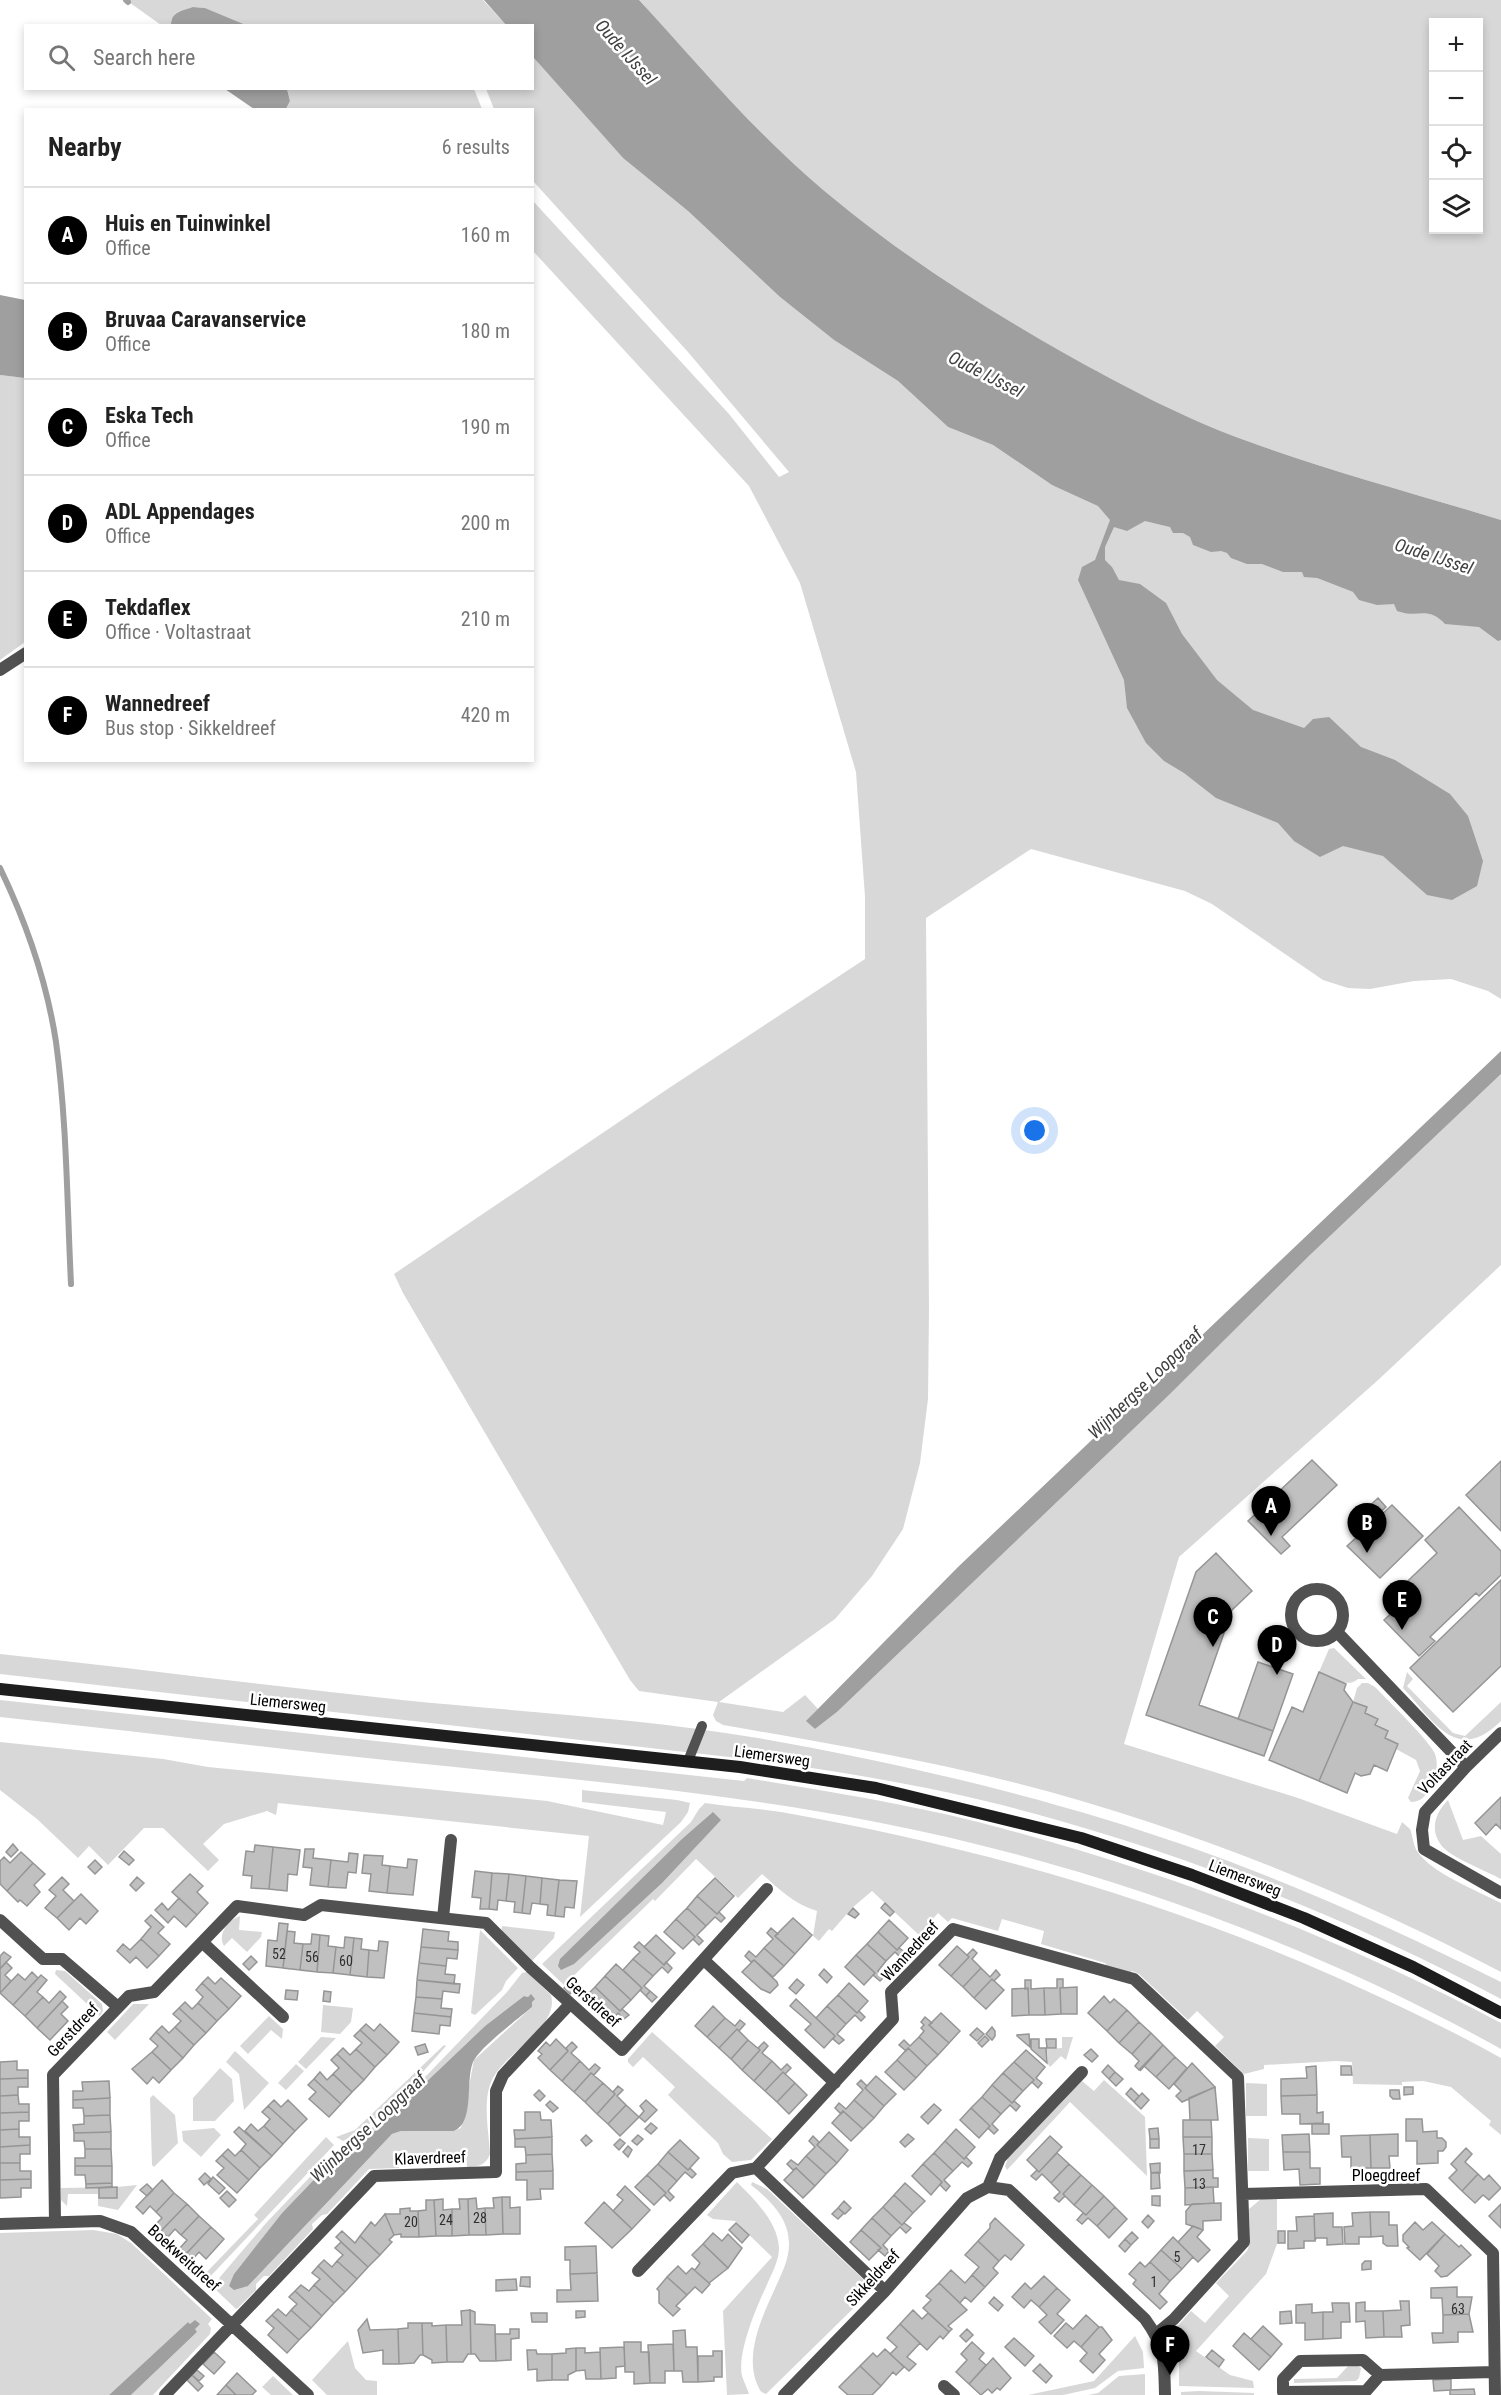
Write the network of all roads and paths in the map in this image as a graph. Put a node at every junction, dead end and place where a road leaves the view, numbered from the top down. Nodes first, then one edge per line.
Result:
1 (24, 654) edge
2 (0, 670) edge
3 (1337, 1632) junction
4 (0, 1689) edge
5 (702, 1726) dead end
6 (1501, 1733) edge
7 (688, 1761) junction
8 (1466, 1767) junction
9 (451, 1840) dead end
10 (767, 1889) dead end
11 (1501, 1893) edge
12 (442, 1918) junction
13 (0, 1920) edge
14 (201, 1942) junction
15 (704, 1960) junction
16 (570, 2004) junction
17 (118, 2007) junction
18 (1501, 2013) edge
19 (283, 2017) dead end
20 (1082, 2072) dead end
21 (835, 2084) junction
22 (756, 2168) junction
23 (988, 2187) junction
24 (1243, 2194) junction
25 (55, 2222) junction
26 (0, 2224) edge
27 (638, 2271) dead end
28 (885, 2291) junction
29 (1497, 2301) edge
30 (232, 2324) junction
31 (1156, 2334) junction
32 (1494, 2372) junction
33 (1380, 2375) junction
34 (944, 2386) dead end
35 (165, 2395) edge
36 (308, 2395) edge
37 (784, 2395) edge
38 (954, 2395) edge
39 (1165, 2395) edge
40 (1495, 2395) edge

1 - 2 street
3 - 3 street
3 - 8 street
4 - 7 main road, Liemersweg
5 - 7 lane
6 - 8 street, Voltastraat
7 - 18 main road, Liemersweg
8 - 11 street, Voltastraat
9 - 12 street
10 - 15 street, Gerstdreef
12 - 14 street, Gerstdreef
12 - 16 street, Gerstdreef
13 - 17 street
14 - 17 street, Gerstdreef
14 - 19 street
15 - 16 street, Gerstdreef
15 - 21 street
16 - 30 street, Klaverdreef
17 - 25 street, Gerstdreef
20 - 23 street
21 - 22 street, Wannedreef
21 - 24 street, Wannedreef
22 - 27 street, Wannedreef
22 - 28 street
23 - 28 street, Sikkeldreef
23 - 31 street
24 - 29 street, Ploegdreef
24 - 31 street, Wannedreef
25 - 26 street, Boekweitdreef
25 - 30 street, Boekweitdreef
28 - 37 street, Sikkeldreef
29 - 32 street, Ploegdreef
30 - 35 street
30 - 36 street, Boekweitdreef
31 - 39 street
32 - 33 street
32 - 40 street, Ploegdreef
33 - 33 street
34 - 38 street

